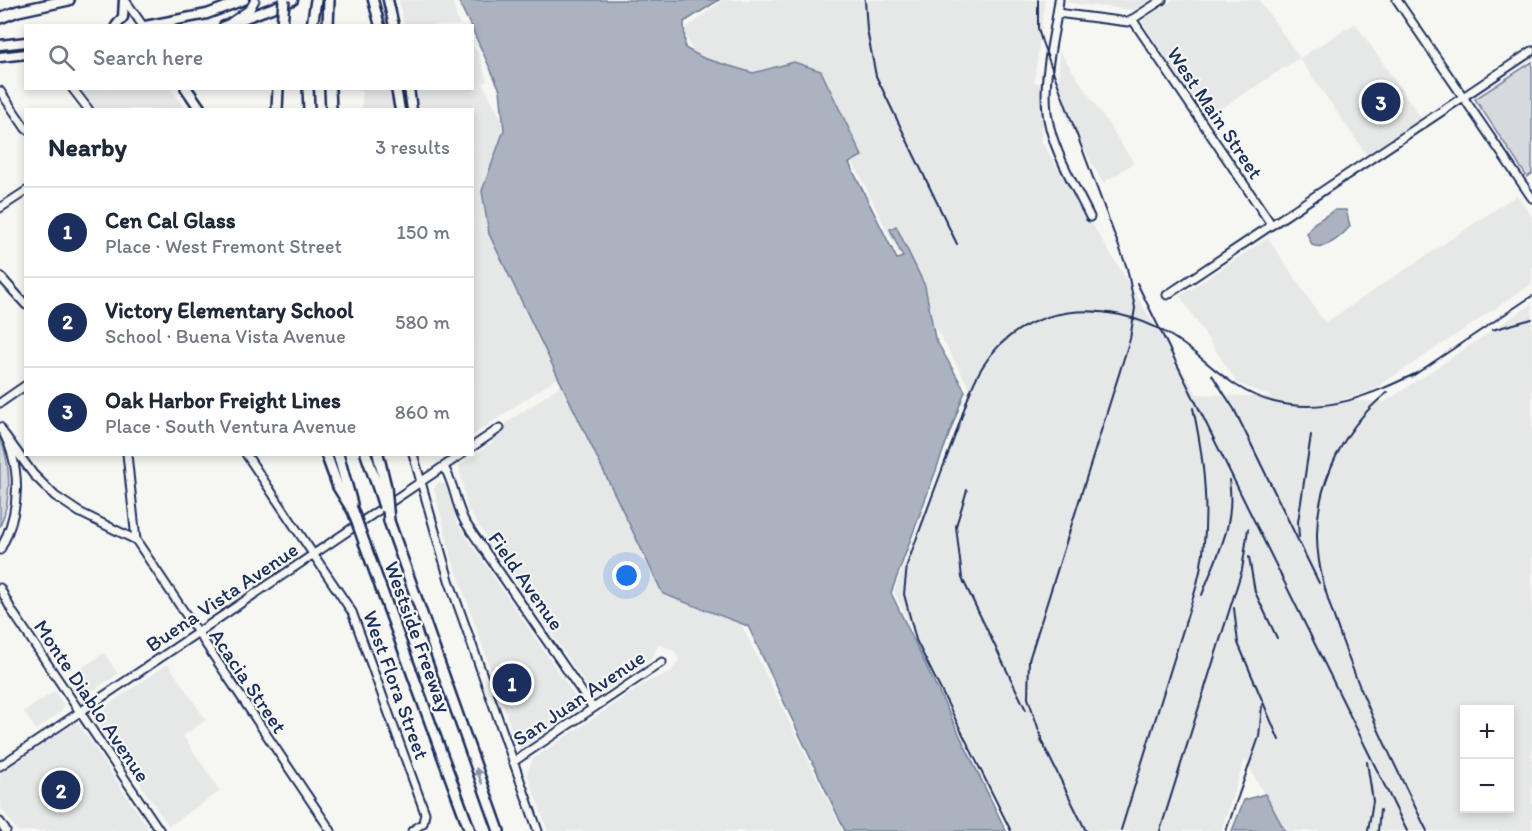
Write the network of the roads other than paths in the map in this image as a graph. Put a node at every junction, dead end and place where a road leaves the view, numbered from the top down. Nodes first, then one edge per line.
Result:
1 (69, 0) edge
2 (124, 0) edge
3 (244, 0) edge
4 (255, 0) edge
5 (284, 0) edge
6 (293, 0) edge
7 (316, 0) edge
8 (328, 0) edge
9 (373, 0) edge
10 (388, 0) edge
11 (1059, 0) edge
12 (1162, 0) edge
13 (1397, 0) edge
14 (1057, 13) junction
15 (0, 18) edge
16 (1132, 19) junction
17 (118, 24) edge
18 (142, 24) edge
19 (154, 24) edge
20 (228, 24) edge
21 (230, 24) edge
22 (282, 24) edge
23 (312, 24) edge
24 (328, 24) edge
25 (379, 24) edge
26 (394, 24) edge
27 (24, 42) edge
28 (0, 45) edge
29 (1532, 51) edge
30 (24, 54) edge
31 (0, 57) edge
32 (74, 90) edge
33 (187, 90) edge
34 (278, 90) edge
35 (308, 90) edge
36 (330, 90) edge
37 (396, 90) edge
38 (409, 90) edge
39 (0, 91) edge
40 (1462, 98) junction
41 (87, 108) edge
42 (200, 108) edge
43 (277, 108) edge
44 (309, 108) edge
45 (331, 108) edge
46 (400, 108) edge
47 (412, 108) edge
48 (24, 126) edge
49 (24, 192) edge
50 (1532, 198) edge
51 (0, 208) edge
52 (1090, 216) dead end
53 (1271, 224) junction
54 (0, 276) edge
55 (1167, 295) dead end
56 (24, 303) edge
57 (24, 386) edge
58 (0, 402) edge
59 (0, 427) edge
60 (500, 428) dead end
61 (5, 435) junction
62 (474, 446) edge
63 (128, 456) edge
64 (327, 456) edge
65 (339, 456) edge
66 (367, 456) edge
67 (378, 456) edge
68 (414, 456) edge
69 (459, 456) edge
70 (247, 457) edge
71 (444, 467) junction
72 (422, 482) junction
73 (383, 489) junction
74 (353, 511) junction
75 (136, 540) junction
76 (0, 550) edge
77 (314, 555) junction
78 (0, 588) edge
79 (197, 634) junction
80 (662, 662) dead end
81 (593, 708) junction
82 (79, 712) junction
83 (513, 762) junction
84 (0, 766) edge
85 (0, 822) edge
86 (6, 831) edge
87 (160, 831) edge
88 (331, 831) edge
89 (412, 831) edge
90 (470, 831) edge
91 (499, 831) edge
92 (537, 831) edge

1 - 15 highway
2 - 17 main road
2 - 18 street
3 - 19 main road
4 - 20 street
5 - 22 highway, bridge
6 - 21 main road
7 - 23 highway
8 - 24 highway
9 - 25 main road
10 - 26 main road
11 - 14 street
12 - 16 street
13 - 40 street
14 - 16 street
14 - 52 street
16 - 53 street, West Main Street
27 - 28 main road
29 - 40 street
30 - 31 main road
32 - 41 street
33 - 42 highway
34 - 43 highway
35 - 44 highway
36 - 45 highway
37 - 46 main road
38 - 47 main road
39 - 48 street
40 - 50 street
40 - 53 street
49 - 51 street
53 - 55 street
54 - 56 street
57 - 58 street
59 - 61 street
60 - 62 street
61 - 75 street
61 - 76 street
63 - 75 street
64 - 74 highway
65 - 74 highway, Westside Freeway
66 - 73 highway, Westside Freeway
67 - 73 highway
68 - 72 street
69 - 71 street, Buena Vista Avenue
70 - 77 street, West Flora Street
71 - 72 street, Buena Vista Avenue
71 - 81 street, Field Avenue
72 - 77 street, Buena Vista Avenue
72 - 83 street
91 -> 73 highway, Westside Freeway, bridge
74 - 90 highway, Westside Freeway, bridge
75 - 79 street, Acacia Street
77 - 79 street, Buena Vista Avenue
77 - 89 street, West Flora Street
78 - 82 street, Monte Diablo Avenue
79 - 82 street, Buena Vista Avenue
79 - 88 street, Acacia Street
80 - 81 street, San Juan Avenue
81 - 83 street, San Juan Avenue
82 - 84 street, Buena Vista Avenue
82 - 87 street, Monte Diablo Avenue
83 - 92 street
85 - 86 street

